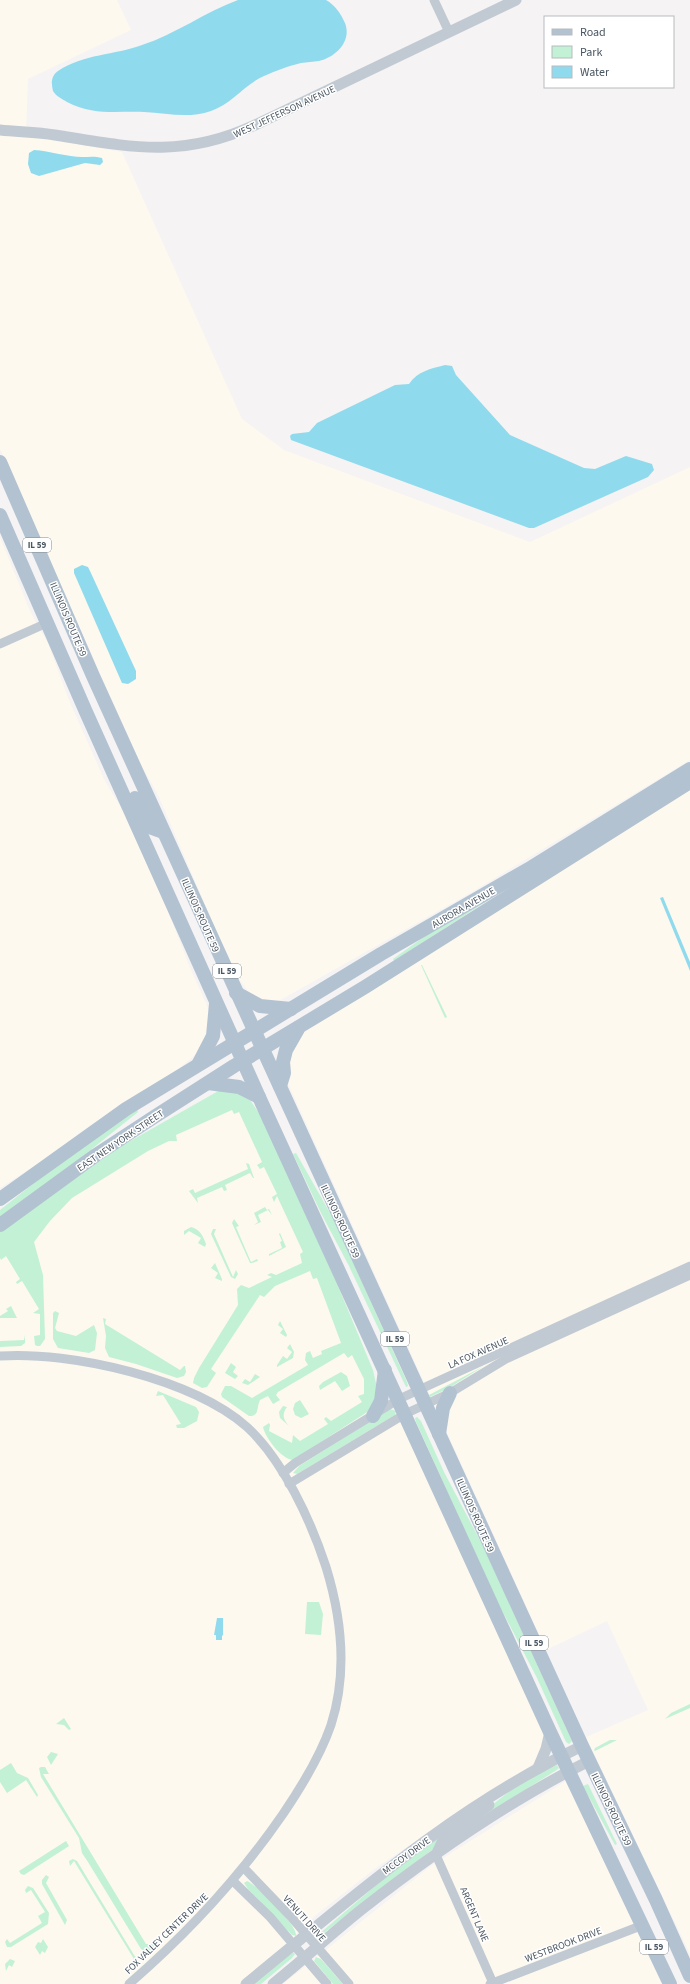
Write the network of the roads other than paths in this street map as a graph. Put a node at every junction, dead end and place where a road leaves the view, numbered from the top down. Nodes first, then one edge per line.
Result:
1 (434, 0) edge
2 (516, 0) edge
3 (449, 32) junction
4 (4, 132) edge
5 (0, 462) edge
6 (0, 515) edge
7 (47, 623) junction
8 (0, 644) edge
9 (86, 712) junction
10 (690, 769) edge
11 (142, 782) junction
12 (690, 782) edge
13 (119, 785) junction
14 (163, 832) junction
15 (236, 992) junction
16 (216, 1002) junction
17 (291, 1009) junction
18 (299, 1027) junction
19 (254, 1030) junction
20 (234, 1042) junction
21 (263, 1049) junction
22 (243, 1061) junction
23 (199, 1064) junction
24 (208, 1083) junction
25 (280, 1086) junction
26 (259, 1097) junction
27 (0, 1199) edge
28 (0, 1225) edge
29 (690, 1266) edge
30 (690, 1275) edge
31 (0, 1356) edge
32 (385, 1370) junction
33 (419, 1390) junction
34 (450, 1393) junction
35 (399, 1400) junction
36 (425, 1404) junction
37 (405, 1414) junction
38 (373, 1416) junction
39 (439, 1434) junction
40 (283, 1473) junction
41 (289, 1484) junction
42 (550, 1732) junction
43 (582, 1746) junction
44 (562, 1756) junction
45 (589, 1761) junction
46 (538, 1768) junction
47 (569, 1771) junction
48 (527, 1774) junction
49 (436, 1855) junction
50 (244, 1868) junction
51 (233, 1881) junction
52 (643, 1925) junction
53 (306, 1934) junction
54 (293, 1945) junction
55 (317, 1947) junction
56 (305, 1958) junction
57 (689, 1971) edge
58 (492, 1983) edge
59 (129, 1984) edge
60 (246, 1984) edge
61 (273, 1984) edge
62 (327, 1984) edge
63 (349, 1984) edge
64 (670, 1984) edge

1 - 3 street
2 - 3 street, WEST JEFFERSON AVENUE
3 - 4 street, WEST JEFFERSON AVENUE
5 - 11 main road, ILLINOIS ROUTE 59 / IL 59
6 - 7 main road, IL 59
7 - 8 street
7 - 9 main road, IL 59
9 - 11 main road
9 - 13 main road, IL 59
10 - 17 main road, AURORA AVENUE
11 - 14 main road, ILLINOIS ROUTE 59 / IL 59
12 - 18 main road, AURORA AVENUE
13 - 14 main road, IL 59
13 - 16 main road, IL 59
14 - 15 main road, ILLINOIS ROUTE 59 / IL 59
15 - 17 main road
15 - 19 main road, ILLINOIS ROUTE 59 / IL 59
16 - 20 main road, IL 59
16 - 23 main road
17 - 19 main road, AURORA AVENUE
18 - 21 main road, AURORA AVENUE
18 - 25 main road
19 - 20 main road, AURORA AVENUE
19 - 21 main road, ILLINOIS ROUTE 59 / IL 59
20 - 22 main road, IL 59
20 - 23 main road
21 - 22 main road, AURORA AVENUE
21 - 25 main road, ILLINOIS ROUTE 59 / IL 59
22 - 24 main road, EAST NEW YORK STREET
22 - 26 main road, IL 59
23 - 27 main road
24 - 26 main road
24 - 28 main road, EAST NEW YORK STREET
25 - 33 main road, ILLINOIS ROUTE 59 / IL 59
26 - 32 main road, IL 59
29 - 33 street, LA FOX AVENUE
30 - 34 street, LA FOX AVENUE
31 - 40 street, FOX VALLEY CENTER DRIVE
32 - 35 main road, IL 59
32 - 38 main road
33 - 35 street, LA FOX AVENUE
33 - 36 main road, ILLINOIS ROUTE 59 / IL 59
34 - 36 street, LA FOX AVENUE
34 - 39 main road
35 - 37 main road, IL 59
35 - 38 street, LA FOX AVENUE
36 - 37 street, LA FOX AVENUE
36 - 39 main road, ILLINOIS ROUTE 59 / IL 59
37 - 41 street, LA FOX AVENUE
37 - 42 main road, IL 59
38 - 40 street, LA FOX AVENUE
39 - 43 main road, ILLINOIS ROUTE 59 / IL 59
40 - 41 street, FOX VALLEY CENTER DRIVE
41 - 50 street, FOX VALLEY CENTER DRIVE
42 - 44 main road, IL 59
42 - 46 street
43 - 44 street, MCCOY DRIVE
43 - 45 main road, ILLINOIS ROUTE 59 / IL 59
44 - 46 street, MCCOY DRIVE
44 - 47 main road, IL 59
45 - 47 street, MCCOY DRIVE
45 - 57 main road, ILLINOIS ROUTE 59 / IL 59
46 - 48 street, MCCOY DRIVE
47 - 49 street, MCCOY DRIVE
47 - 52 main road, IL 59
48 - 49 street
48 - 53 street, MCCOY DRIVE
49 - 55 street, MCCOY DRIVE
49 - 58 street, ARGENT LANE
50 - 51 street, FOX VALLEY CENTER DRIVE
50 - 53 street, VENUTI DRIVE
51 - 54 street
51 - 59 street, FOX VALLEY CENTER DRIVE
52 - 58 street, WESTBROOK DRIVE
52 - 64 main road, IL 59
53 - 54 street, MCCOY DRIVE
53 - 55 street, VENUTI DRIVE
54 - 56 street
54 - 60 street, MCCOY DRIVE
55 - 56 street, MCCOY DRIVE
55 - 63 street, VENUTI DRIVE
56 - 61 street, MCCOY DRIVE
56 - 62 street

